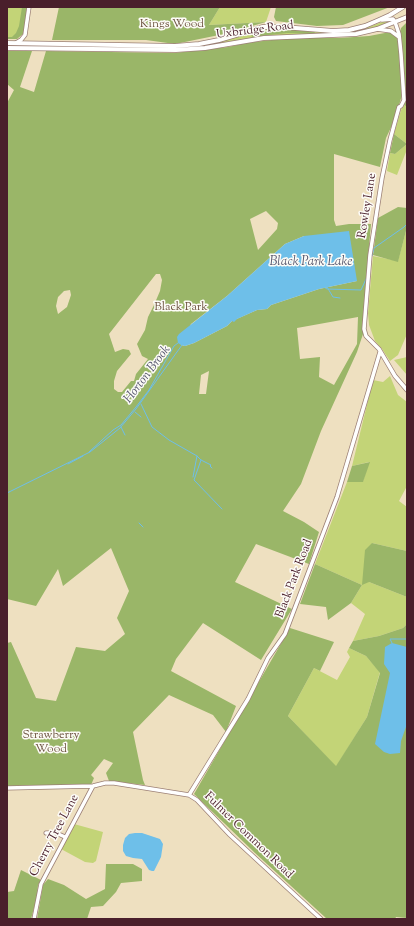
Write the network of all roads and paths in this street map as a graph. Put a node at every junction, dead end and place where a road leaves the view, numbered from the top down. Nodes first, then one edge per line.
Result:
1 (29, 7) edge
2 (403, 7) edge
3 (406, 17) edge
4 (379, 20) junction
5 (395, 22) junction
6 (397, 28) junction
7 (377, 29) junction
8 (393, 32) junction
9 (25, 35) junction
10 (399, 38) junction
11 (7, 43) edge
12 (14, 43) junction
13 (34, 44) junction
14 (7, 48) edge
15 (380, 352) junction
16 (407, 390) edge
17 (93, 786) junction
18 (7, 788) edge
19 (189, 795) junction
20 (46, 833) dead end
21 (65, 837) junction
22 (34, 919) edge
23 (321, 919) edge

1 - 9 street
2 - 4 main road, Uxbridge Road
3 - 5 main road, Uxbridge Road
3 - 6 street
4 - 5 street
4 - 13 main road, Uxbridge Road
5 - 6 street, Rowley Lane
5 - 7 main road, Uxbridge Road
6 - 8 street
6 - 10 street, Rowley Lane
7 - 8 street
7 - 14 main road, Uxbridge Road
8 - 10 street
9 - 12 street
9 - 13 street
10 - 15 street, Rowley Lane
11 - 12 main road, Uxbridge Road
12 - 13 main road, Uxbridge Road
15 - 16 street, Rowley Lane
15 - 19 street, Black Park Road
17 - 18 street, Fulmer Common Road
17 - 19 street, Fulmer Common Road
17 - 21 street, Cherry Tree Lane
19 - 23 street, Fulmer Common Road
20 - 21 street
21 - 22 street, Cherry Tree Lane

